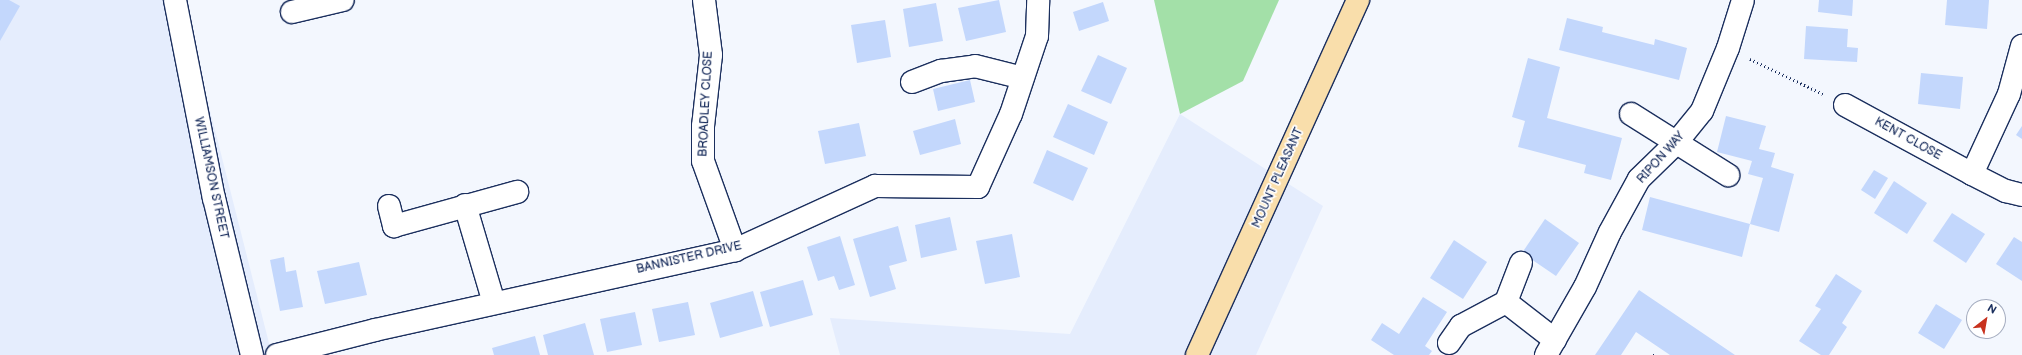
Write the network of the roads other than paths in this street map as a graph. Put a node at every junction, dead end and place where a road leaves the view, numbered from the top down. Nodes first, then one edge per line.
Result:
1 (175, 0) edge
2 (343, 0) edge
3 (704, 0) edge
4 (1038, 0) edge
5 (1358, 0) edge
6 (1743, 0) edge
7 (292, 12) dead end
8 (2022, 46) edge
9 (1023, 78) junction
10 (912, 82) dead end
11 (1845, 104) road end
12 (1631, 114) dead end
13 (1676, 143) junction
14 (1972, 174) junction
15 (1728, 175) dead end
16 (517, 192) dead end
17 (2022, 195) edge
18 (465, 205) junction
19 (389, 206) dead end
20 (735, 250) junction
21 (1521, 263) dead end
22 (1506, 302) junction
23 (494, 303) junction
24 (1449, 343) dead end
25 (1551, 347) edge
26 (252, 355) edge
27 (277, 355) edge
28 (1196, 355) edge

1 - 26 street, WILLIAMSON STREET
2 - 7 street
3 - 20 street, BROADLEY CLOSE
4 - 9 street, BANNISTER DRIVE
5 - 28 highway, MOUNT PLEASANT
6 - 13 street, RIPON WAY
8 - 14 street
9 - 10 street
9 - 20 street, BANNISTER DRIVE
11 - 14 street, KENT CLOSE
12 - 13 street
13 - 15 street
13 - 25 street, RIPON WAY
14 - 17 street, KENT CLOSE
16 - 18 street
18 - 19 street
18 - 23 street
20 - 23 street, BANNISTER DRIVE
21 - 22 street
22 - 24 street
22 - 25 street
23 - 27 street, BANNISTER DRIVE

